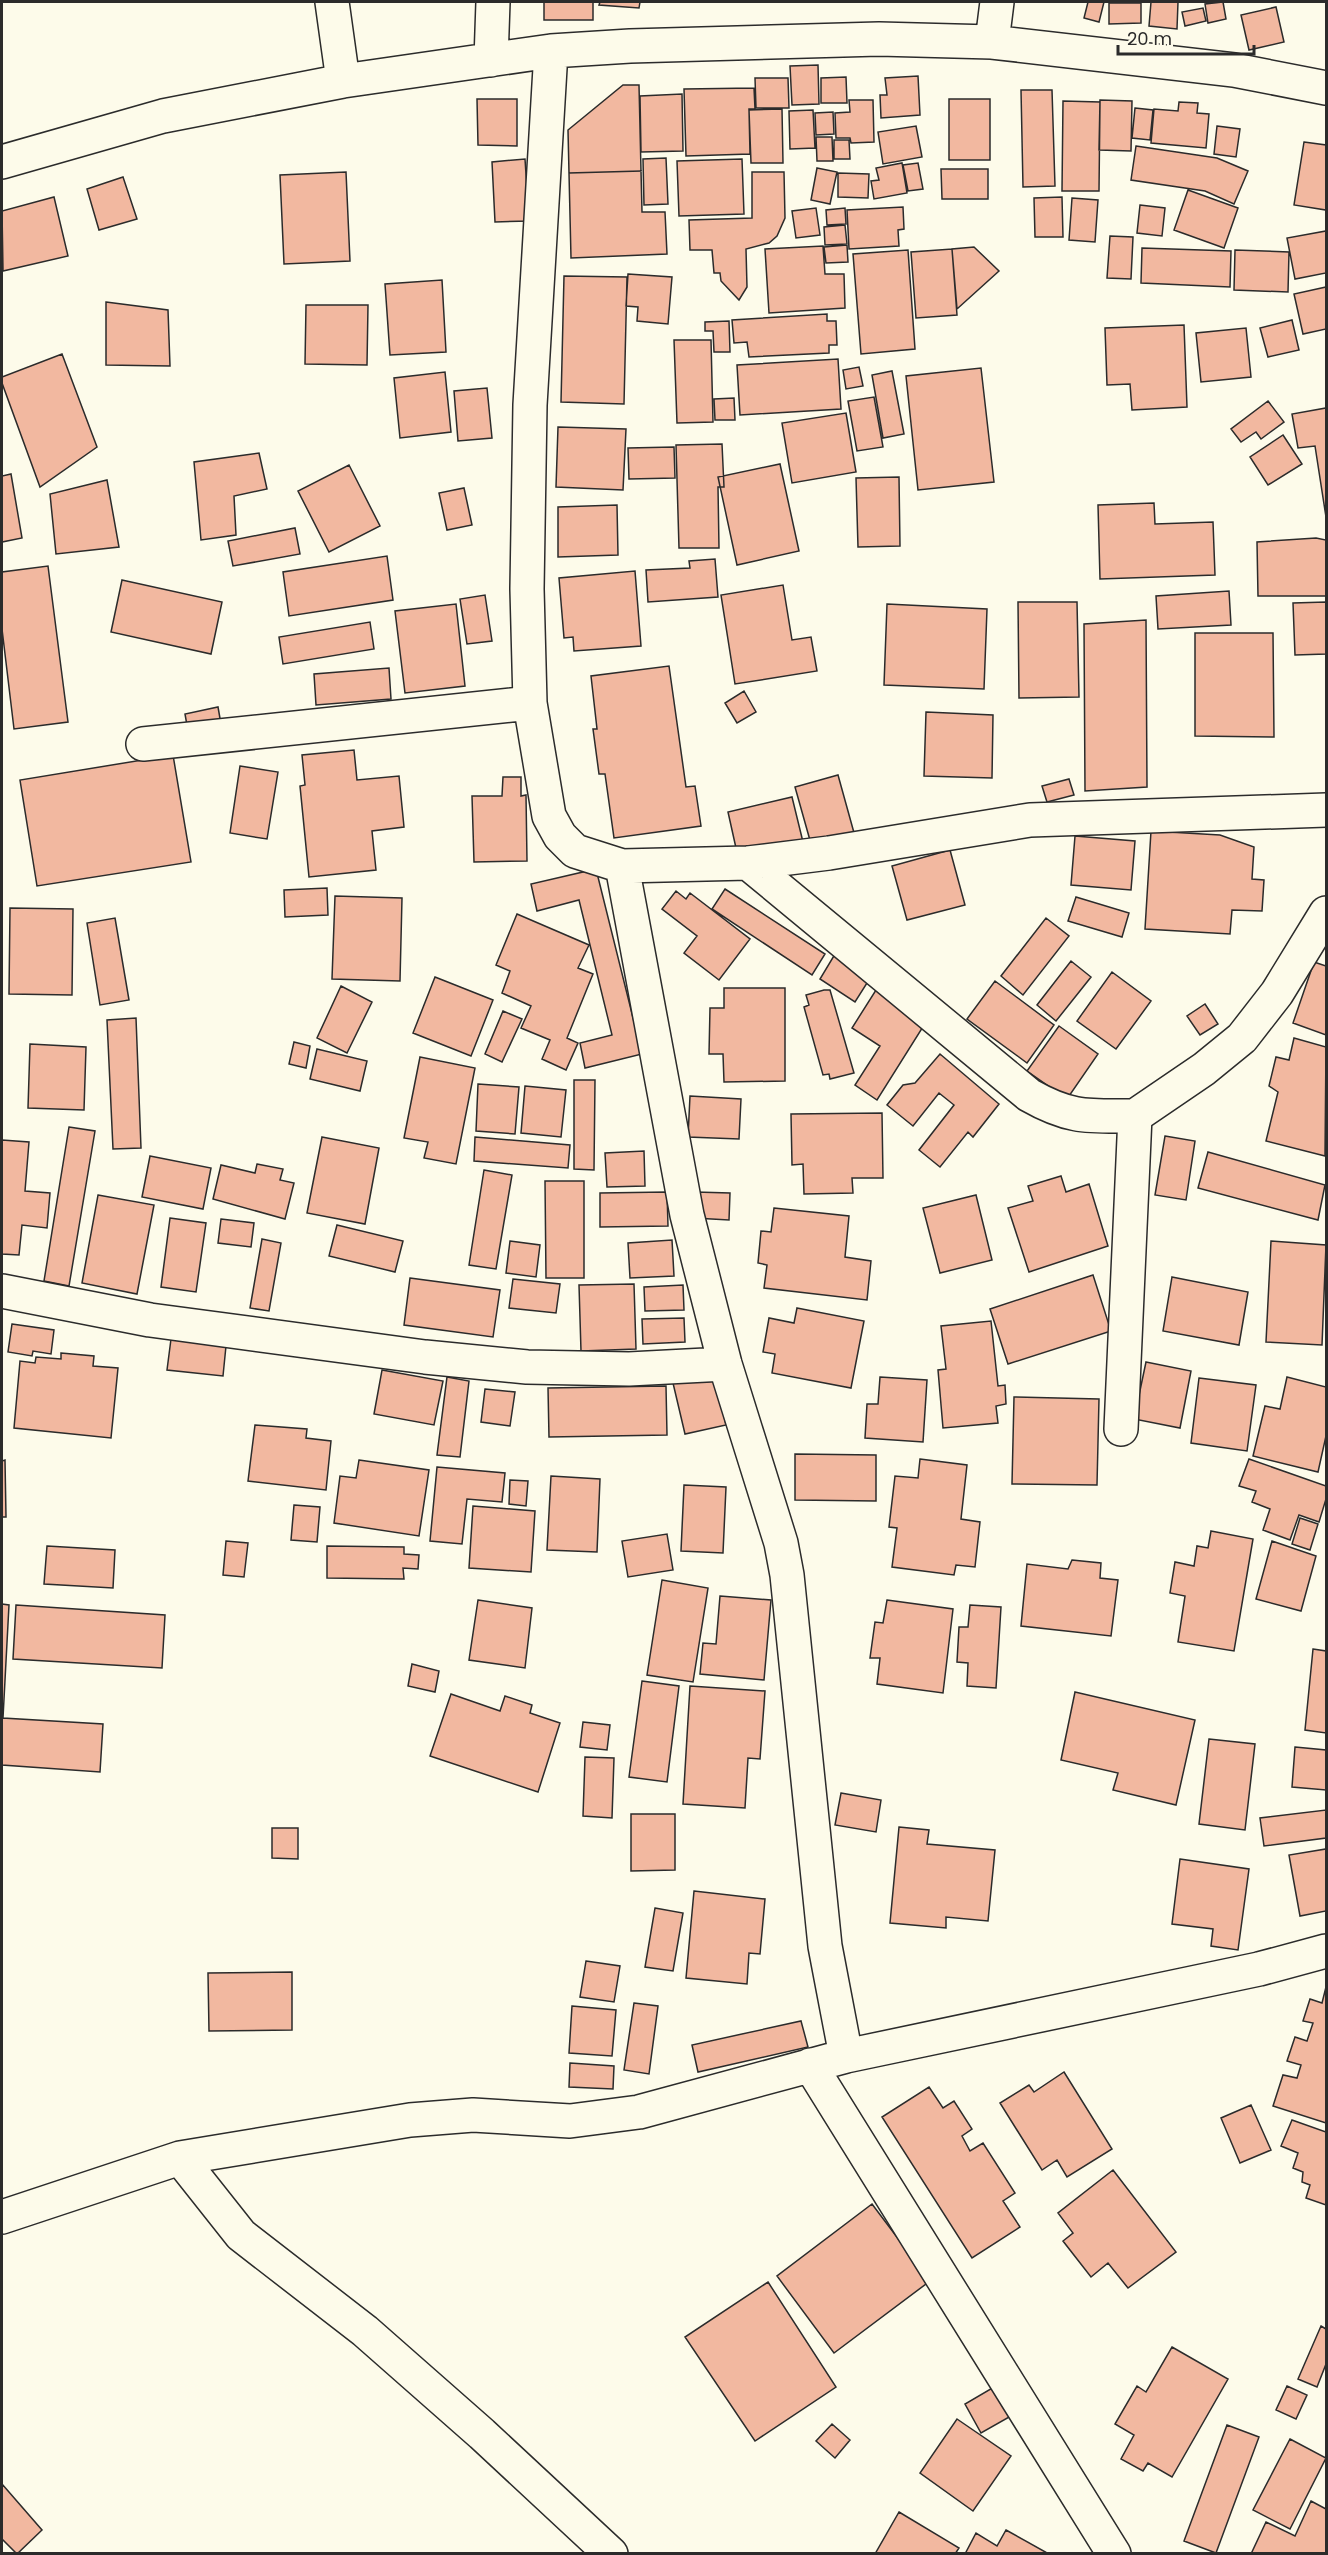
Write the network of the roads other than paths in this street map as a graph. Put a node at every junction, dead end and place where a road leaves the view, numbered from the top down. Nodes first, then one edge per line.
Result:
1 (332, 2) edge
2 (493, 2) edge
3 (997, 2) edge
4 (992, 42) junction
5 (551, 51) junction
6 (491, 60) junction
7 (344, 81) junction
8 (1326, 88) edge
9 (2, 162) edge
10 (530, 703) junction
11 (143, 744) dead end
12 (1326, 810) edge
13 (748, 863) junction
14 (622, 866) junction
15 (1326, 913) edge
16 (1135, 1116) junction
17 (2, 1291) edge
18 (725, 1364) junction
19 (1121, 1429) dead end
20 (1326, 1951) edge
21 (846, 2056) junction
22 (810, 2066) junction
23 (180, 2158) junction
24 (2, 2217) edge
25 (611, 2553) edge
26 (1114, 2553) edge

1 - 7 street
2 - 6 street
3 - 4 street
4 - 5 street
4 - 8 street
5 - 6 street
5 - 10 street
6 - 7 street
7 - 9 street
10 - 11 street
10 - 14 street
12 - 13 street
13 - 14 street
13 - 16 street
14 - 18 street
15 - 16 street
16 - 19 street
17 - 18 street
18 - 21 street
20 - 21 street
21 - 22 street
22 - 23 street
22 - 26 street
23 - 24 street
23 - 25 street

